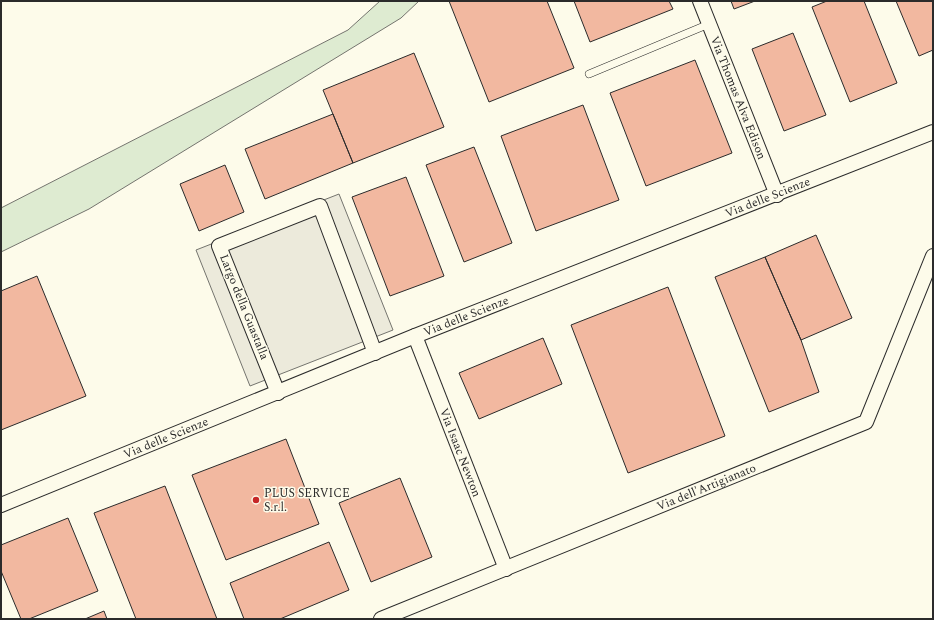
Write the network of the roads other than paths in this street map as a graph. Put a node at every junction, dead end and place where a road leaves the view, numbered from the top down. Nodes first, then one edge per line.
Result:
1 (700, 1) edge
2 (709, 24) junction
3 (589, 74) dead end
4 (930, 137) edge
5 (776, 195) junction
6 (933, 256) edge
7 (415, 336) junction
8 (375, 353) junction
9 (278, 393) junction
10 (1, 505) edge
11 (506, 569) junction
12 (381, 619) edge

1 - 2 street, Via Thomas Alva Edison
2 - 3 lane
2 - 5 street, Via Thomas Alva Edison
4 - 5 street, Via delle Scienze
5 - 7 street, Via delle Scienze
6 - 11 street, Via dell'Artigianato
7 - 8 street, Via delle Scienze
7 - 11 street, Via Isaac Newton
8 - 9 street, Via delle Scienze
8 - 9 street, Largo della Guastalla
9 - 10 street, Via delle Scienze
11 - 12 street, Via dell'Artigianato

